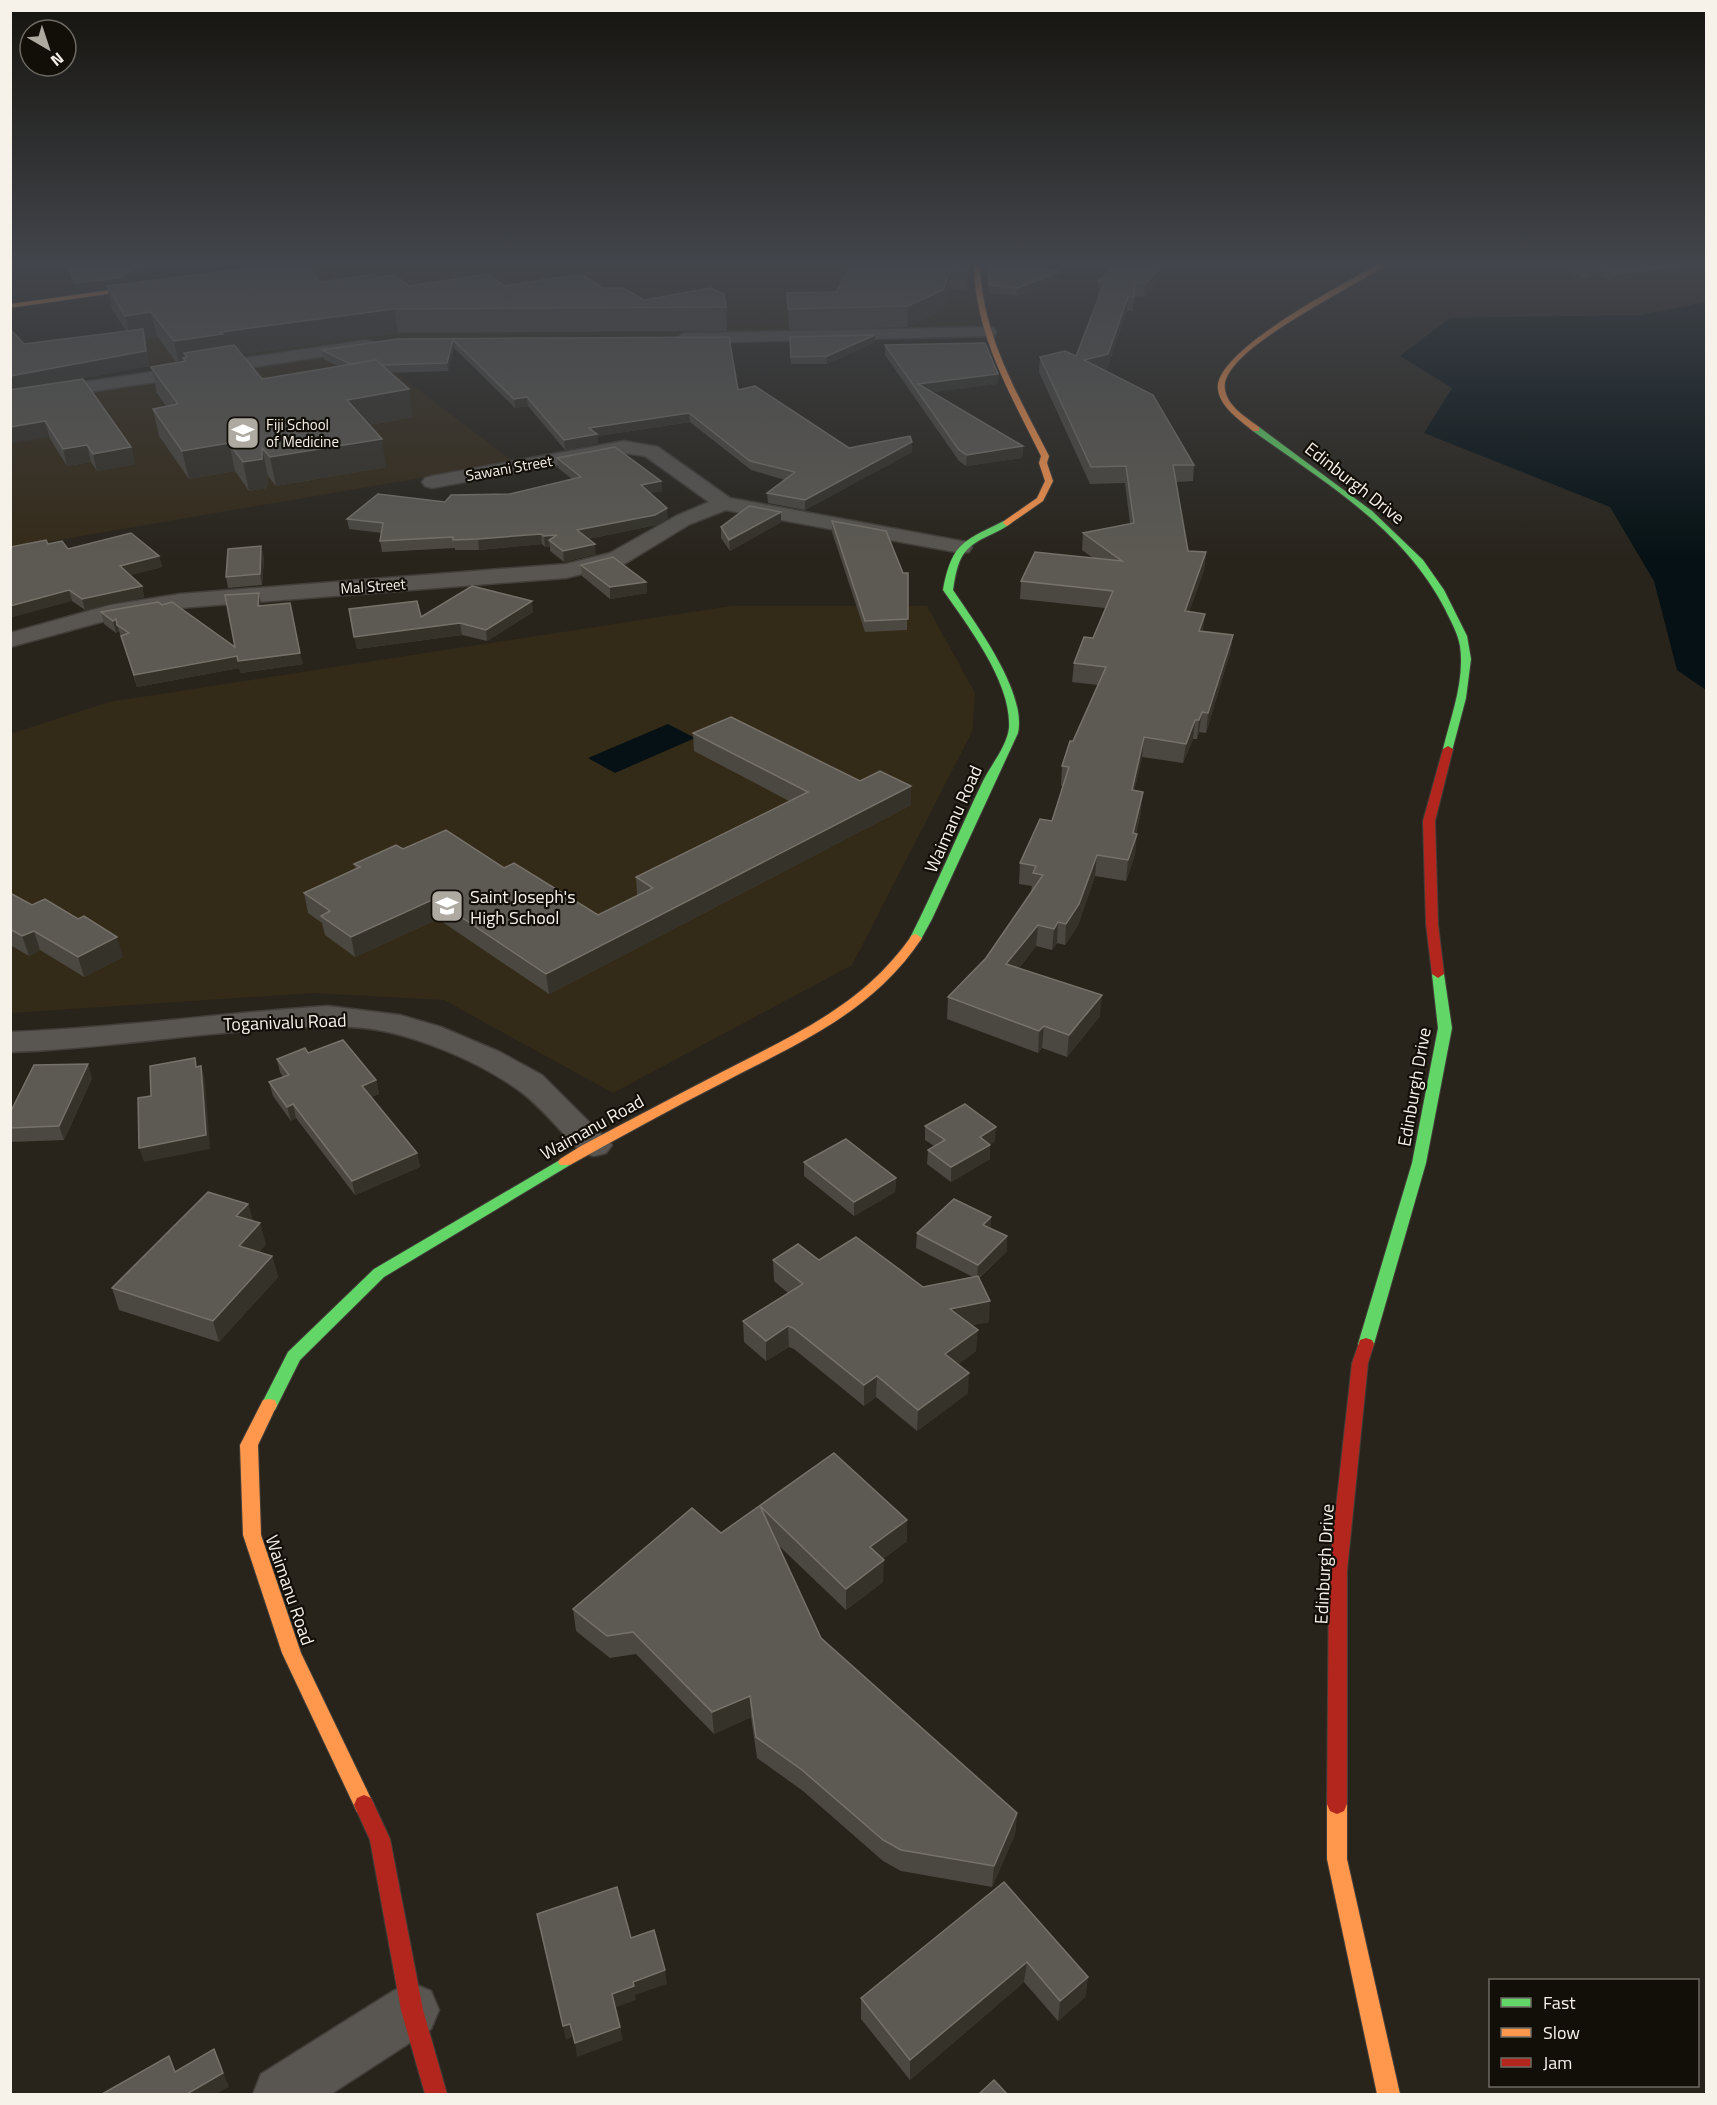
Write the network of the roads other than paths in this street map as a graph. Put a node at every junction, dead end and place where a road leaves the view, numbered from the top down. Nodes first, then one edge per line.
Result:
1 (247, 363) edge
2 (1002, 363) edge
3 (1231, 363) edge
4 (10, 399) edge
5 (432, 482) dead end
6 (724, 503) junction
7 (961, 547) junction
8 (10, 640) edge
9 (10, 1042) edge
10 (594, 1145) junction
11 (412, 2010) junction
12 (281, 2094) edge
13 (436, 2094) edge
14 (1389, 2094) edge

1 - 4 street
2 - 7 main road
3 - 14 main road, Edinburgh Drive
5 - 6 street, Sawani Street
6 - 7 street, Sawani Street
6 - 8 street, Mal Street
7 - 10 main road, Waimanu Road
9 - 10 street, Toganivalu Road
10 - 11 main road, Waimanu Road
11 - 12 street
11 - 13 main road, Waimanu Road

